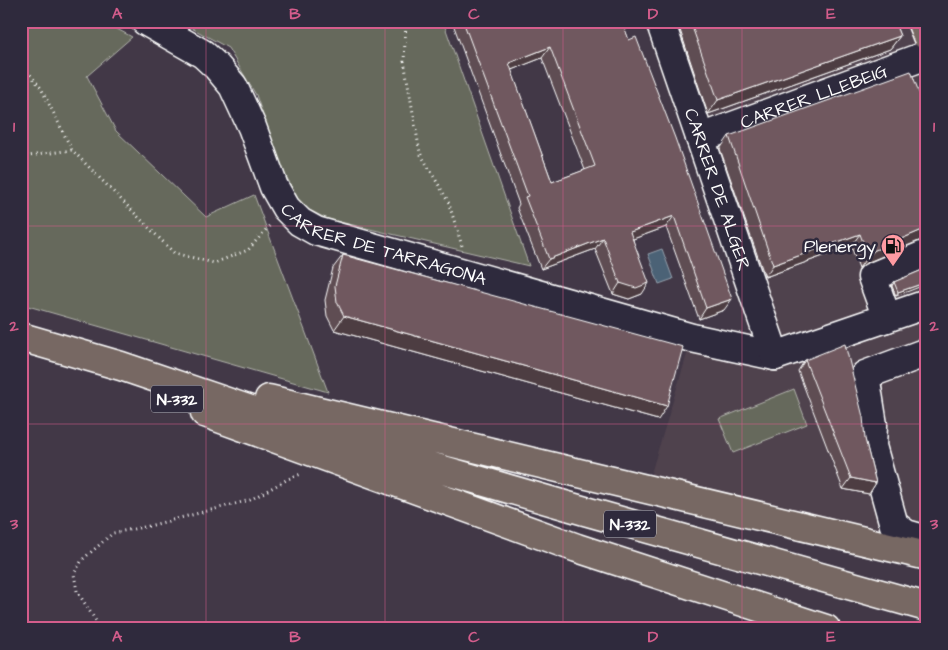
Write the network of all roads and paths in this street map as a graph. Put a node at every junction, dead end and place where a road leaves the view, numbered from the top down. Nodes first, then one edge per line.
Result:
1 (144, 21) edge
2 (406, 21) edge
3 (660, 21) edge
4 (921, 21) edge
5 (927, 36) edge
6 (927, 55) edge
7 (21, 62) edge
8 (700, 138) junction
9 (72, 150) junction
10 (21, 157) edge
11 (286, 208) junction
12 (927, 254) edge
13 (470, 274) junction
14 (927, 304) edge
15 (759, 310) junction
16 (886, 318) junction
17 (21, 337) edge
18 (718, 344) junction
19 (927, 352) edge
20 (21, 355) edge
21 (775, 356) junction
22 (121, 366) junction
23 (332, 449) junction
24 (927, 540) edge
25 (927, 556) edge
26 (927, 608) edge
27 (101, 629) edge
28 (826, 629) edge

1 - 11 street, CARRER DE TARRAGONA
2 - 13 path
3 - 8 street, CARRER DE ALGER
4 - 5 main road
6 - 8 street, CARRER LLEBEIG
7 - 9 path
8 - 15 street, CARRER DE ALGER
9 - 10 path
9 - 11 path
11 - 13 street, CARRER DE TARRAGONA
12 - 16 street
13 - 18 street, CARRER DE TARRAGONA
14 - 16 street
15 - 18 street
15 - 21 street, CARRER DE ALGER
16 - 21 street
17 - 22 main road, N-332
18 - 21 street, CARRER DE TARRAGONA
19 - 24 street
20 - 23 main road, N-332
22 - 23 main road, N-332
22 - 25 main road
23 - 26 main road, N-332
23 - 27 path
23 - 28 main road

